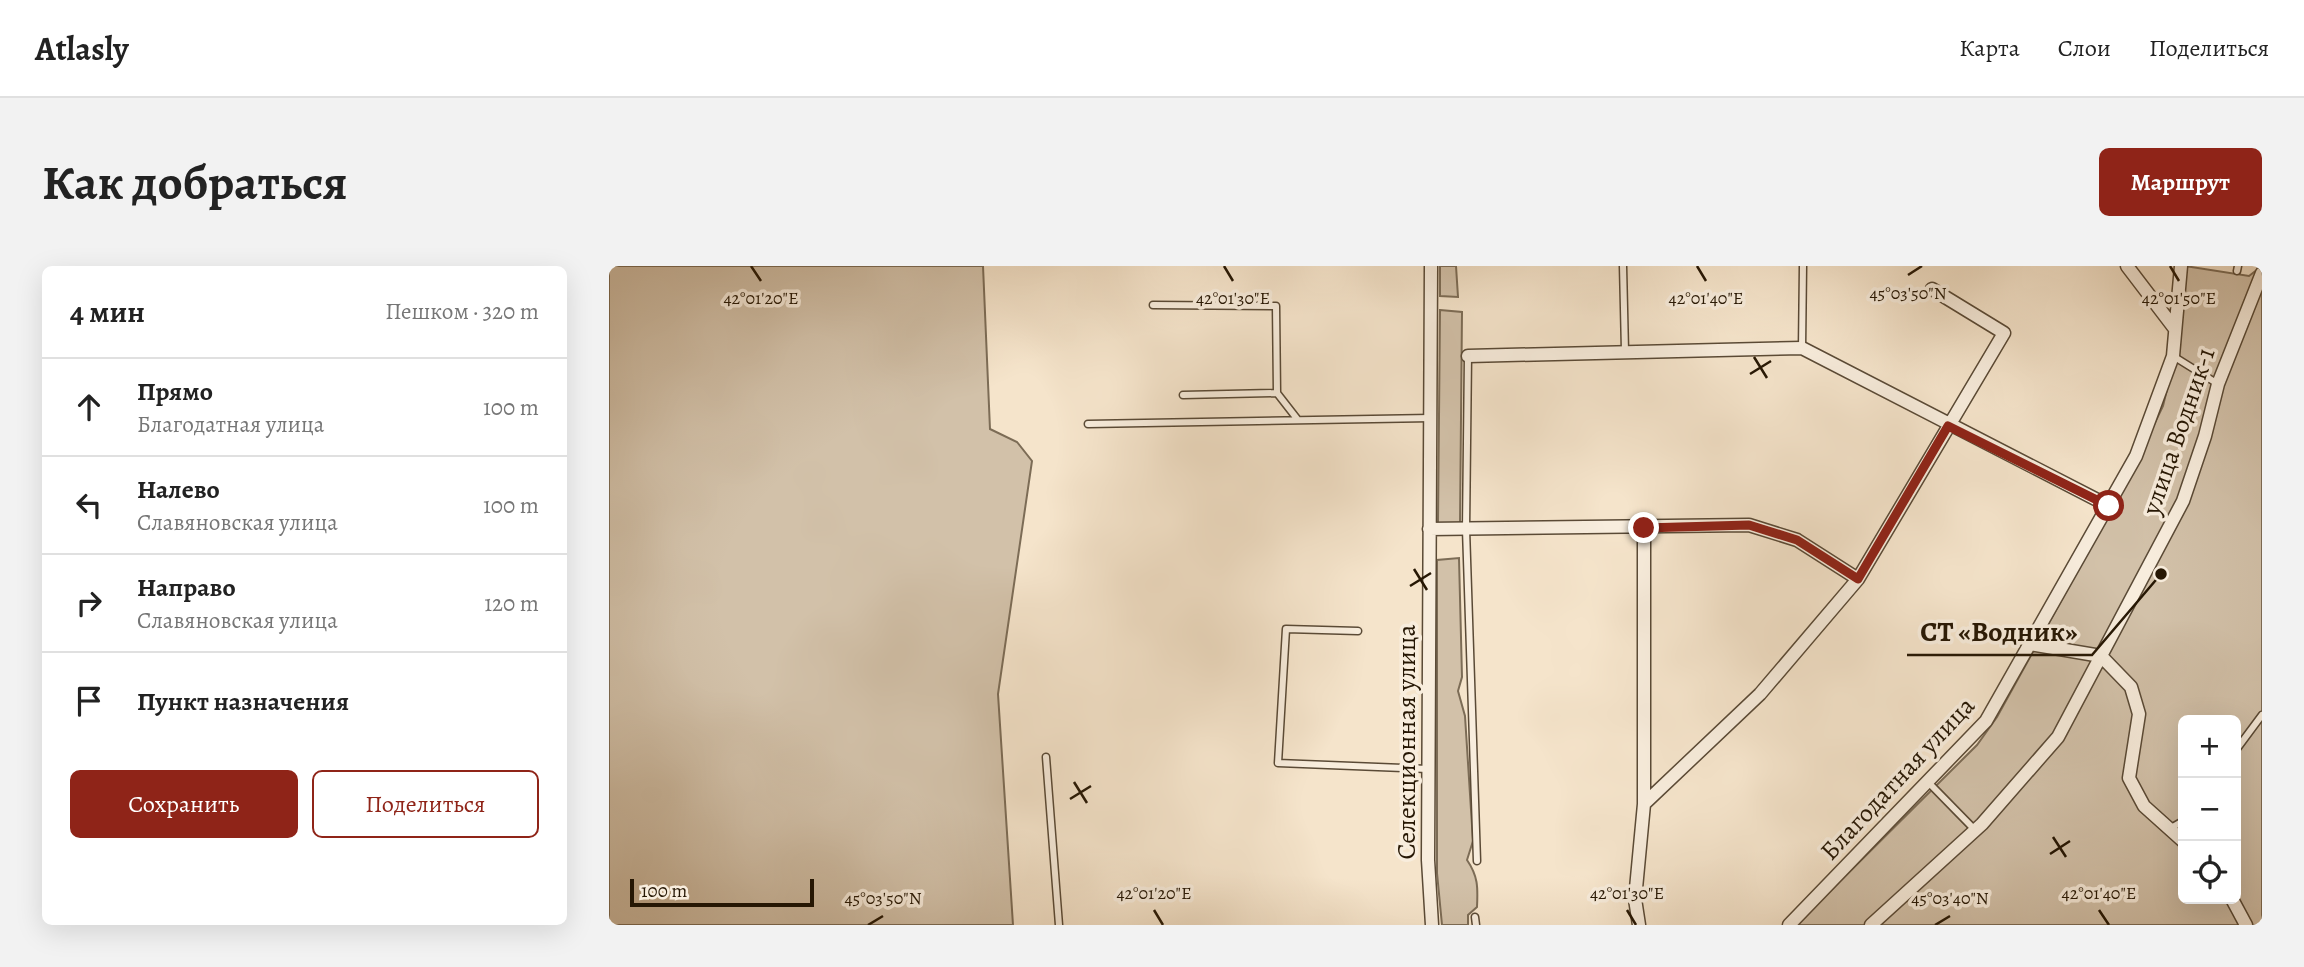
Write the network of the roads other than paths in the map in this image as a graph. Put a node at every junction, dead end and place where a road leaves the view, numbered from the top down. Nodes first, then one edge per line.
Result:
1 (1431, 266) edge
2 (1623, 266) edge
3 (1803, 266) edge
4 (2127, 266) edge
5 (2181, 266) edge
6 (2262, 273) edge
7 (1931, 289) dead end
8 (2179, 292) junction
9 (2155, 302) junction
10 (1153, 305) dead end
11 (2175, 330) junction
12 (1802, 348) junction
13 (1625, 351) junction
14 (1468, 356) joint
15 (2173, 356) junction
16 (2218, 384) junction
17 (1277, 393) junction
18 (1182, 395) dead end
19 (1431, 418) junction
20 (1298, 420) junction
21 (1088, 424) dead end
22 (1948, 426) junction
23 (2109, 506) junction
24 (1644, 528) junction
25 (1429, 529) junction
26 (1466, 529) junction
27 (1858, 579) junction
28 (1358, 631) dead end
29 (2029, 644) junction
30 (2101, 656) junction
31 (2262, 715) edge
32 (2241, 743) edge
33 (1046, 757) dead end
34 (1428, 769) junction
35 (1928, 782) junction
36 (1644, 804) junction
37 (2178, 824) edge
38 (2172, 828) junction
39 (1975, 830) junction
40 (2178, 835) edge
41 (1477, 861) dead end
42 (2235, 904) edge
43 (1059, 925) edge
44 (1432, 925) edge
45 (1639, 925) edge
46 (1790, 925) edge
47 (1871, 925) edge
48 (2246, 925) edge

1 - 19 street, Селекционная улица
2 - 13 lane
3 - 12 lane
4 - 9 street
5 - 8 street, Благодатная улица
6 - 16 street, улица Водник-1
7 - 22 street
8 - 9 street
8 - 11 street, Благодатная улица
9 - 11 street
10 - 17 lane
11 - 15 street, Благодатная улица
12 - 13 street
12 - 22 street
13 - 14 street
14 - 26 lane
15 - 16 lane
15 - 23 street, Благодатная улица
16 - 30 street, улица Водник-1
17 - 18 lane
17 - 20 lane
19 - 20 lane
19 - 25 street, Селекционная улица
20 - 21 lane
22 - 23 street
22 - 27 street
23 - 29 street, Благодатная улица
24 - 26 street
24 - 27 street
24 - 36 street
25 - 26 street
25 - 34 street, Селекционная улица
26 - 41 lane
27 - 36 street
28 - 34 lane
29 - 30 street
29 - 35 street, Благодатная улица
30 - 38 street
30 - 39 street, улица Водник-1
31 - 32 lane
33 - 43 lane
34 - 44 street, Селекционная улица
35 - 39 lane
35 - 46 street, Благодатная улица
36 - 45 street
37 - 38 lane
38 - 40 street
39 - 47 street, улица Водник-1
42 - 48 street

